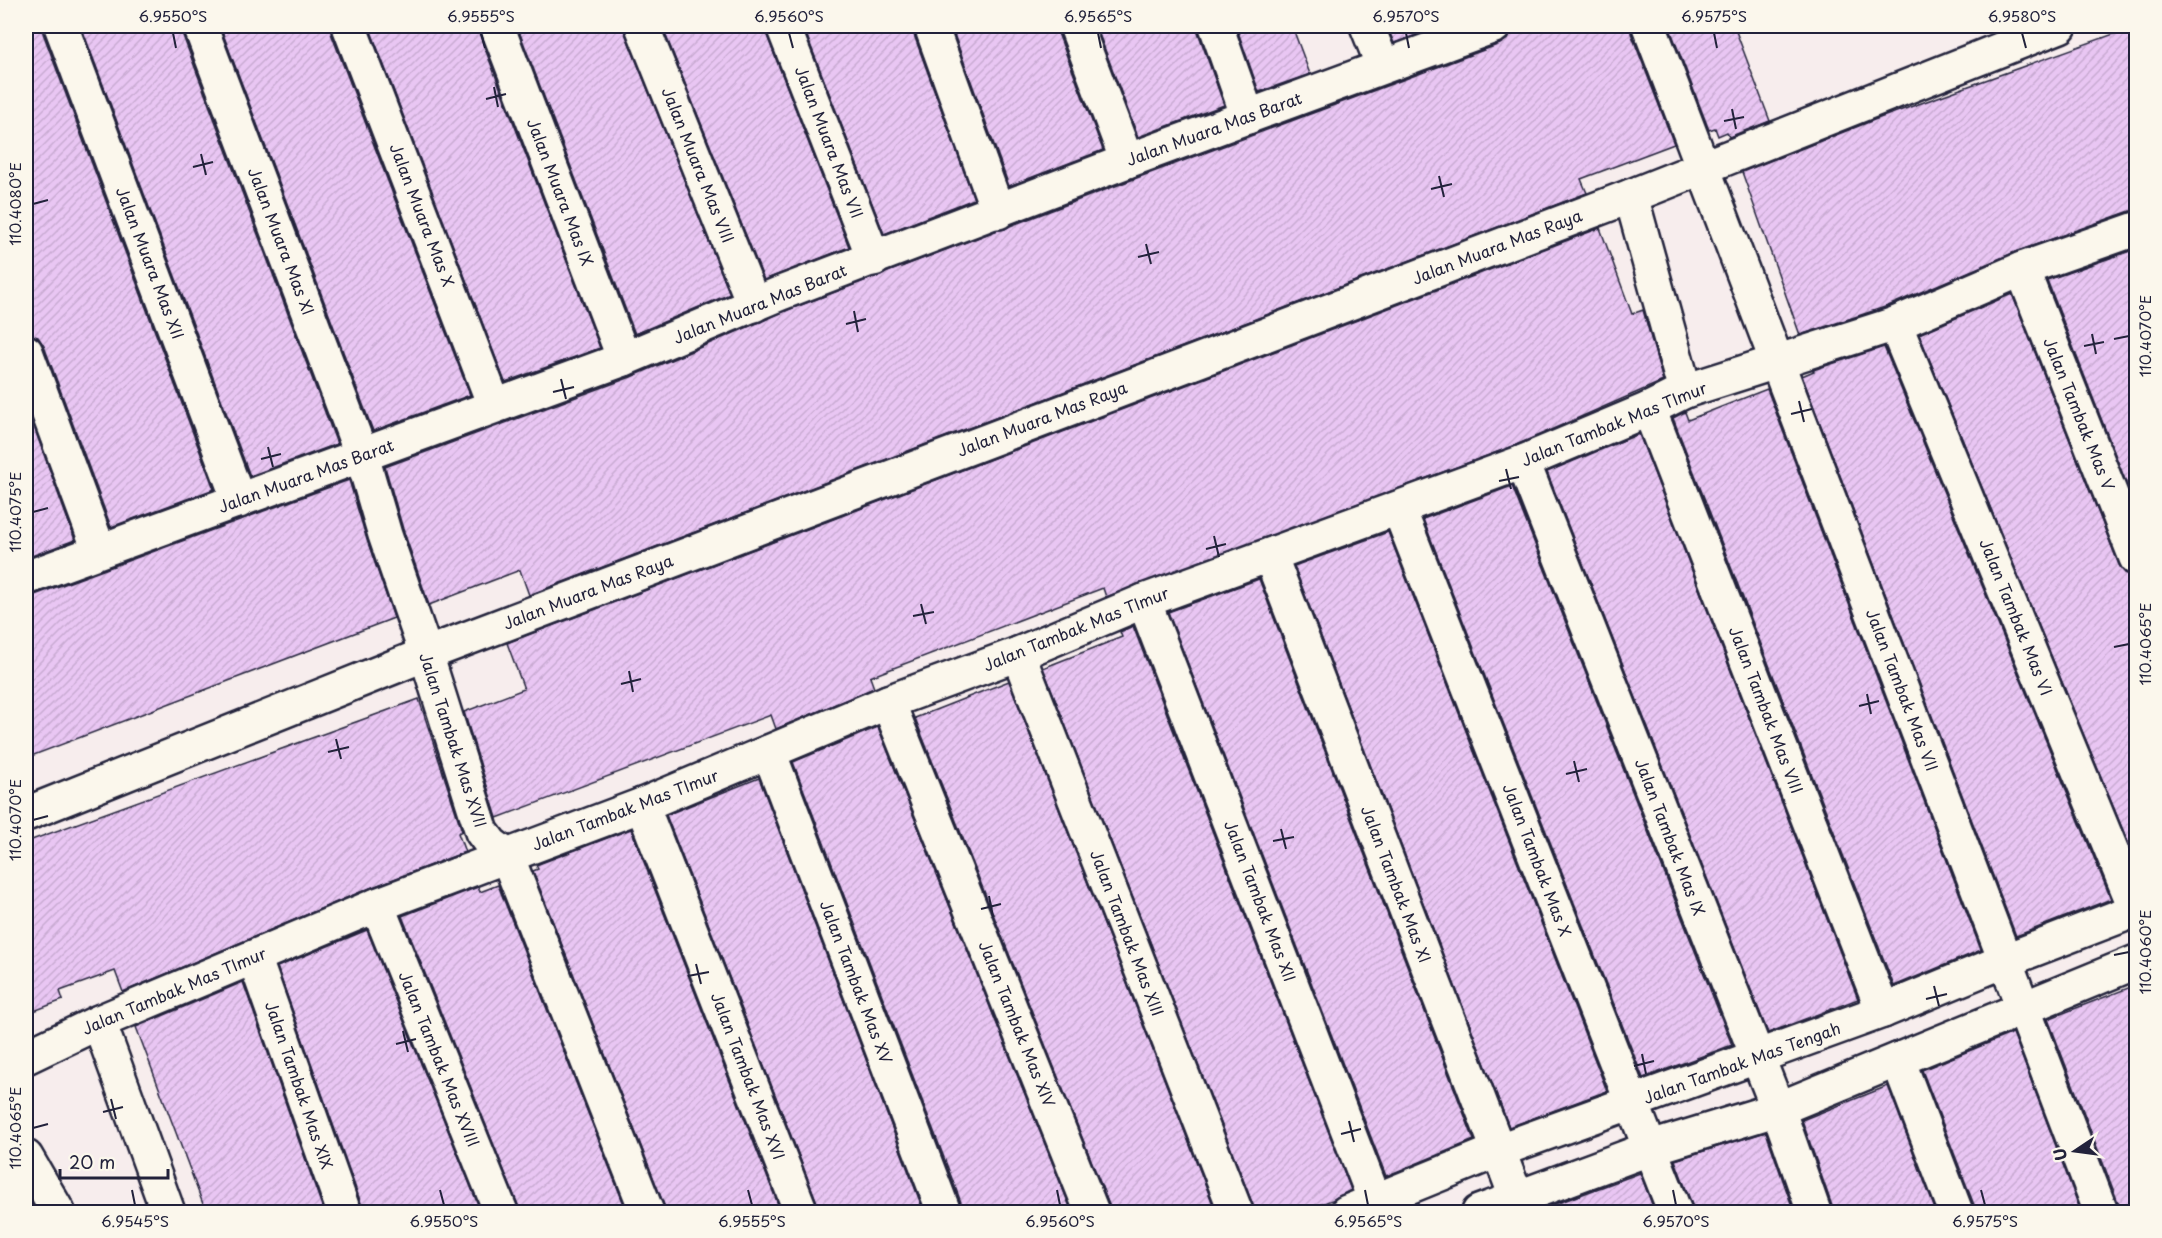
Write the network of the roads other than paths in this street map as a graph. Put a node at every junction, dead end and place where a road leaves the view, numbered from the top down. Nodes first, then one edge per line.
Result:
1 (61, 26) edge
2 (200, 26) edge
3 (349, 26) edge
4 (497, 26) edge
5 (642, 26) edge
6 (783, 26) edge
7 (931, 26) edge
8 (1076, 26) edge
9 (1216, 26) edge
10 (1366, 26) edge
11 (1494, 26) edge
12 (1649, 26) edge
13 (2060, 26) edge
14 (1383, 66) junction
15 (1248, 117) junction
16 (1127, 161) junction
17 (1704, 166) junction
18 (1631, 196) junction
19 (998, 212) junction
20 (2136, 229) edge
21 (874, 259) junction
22 (2022, 269) junction
23 (754, 305) junction
24 (1895, 324) junction
25 (26, 352) edge
26 (624, 359) junction
27 (1778, 363) junction
28 (1685, 392) junction
29 (494, 405) junction
30 (1649, 409) junction
31 (362, 456) junction
32 (1523, 462) junction
33 (239, 501) junction
34 (1399, 509) junction
35 (99, 550) junction
36 (1270, 555) junction
37 (2136, 558) edge
38 (26, 578) edge
39 (1144, 602) junction
40 (426, 654) junction
41 (1018, 654) junction
42 (888, 702) junction
43 (768, 752) junction
44 (642, 805) junction
45 (26, 814) edge
46 (507, 856) junction
47 (377, 905) junction
48 (2136, 910) edge
49 (254, 957) junction
50 (2004, 961) junction
51 (2136, 962) edge
52 (2022, 1008) junction
53 (1883, 1011) junction
54 (99, 1022) junction
55 (26, 1057) edge
56 (1757, 1057) junction
57 (1898, 1060) junction
58 (1632, 1103) junction
59 (1778, 1109) junction
60 (1651, 1148) junction
61 (1497, 1151) junction
62 (26, 1157) edge
63 (1519, 1205) edge
64 (1361, 1207) edge
65 (58, 1212) edge
66 (168, 1212) edge
67 (344, 1212) edge
68 (501, 1212) edge
69 (647, 1212) edge
70 (801, 1212) edge
71 (944, 1212) edge
72 (1092, 1212) edge
73 (1236, 1212) edge
74 (1479, 1212) edge
75 (1675, 1212) edge
76 (1814, 1212) edge
77 (1956, 1212) edge
78 (2101, 1212) edge

1 - 33 street, Jalan Muara Mas XII
2 - 31 street, Jalan Muara Mas XI
3 - 29 street, Jalan Muara Mas X
4 - 26 street, Jalan Muara Mas IX
5 - 23 street, Jalan Muara Mas VIII
6 - 21 street, Jalan Muara Mas VII
7 - 19 street
8 - 16 street
9 - 15 street
10 - 14 street
11 - 14 street, Jalan Muara Mas Barat
12 - 17 street, Jalan Tambak Mas VII
13 - 17 street, Jalan Muara Mas Raya
14 - 15 street, Jalan Muara Mas Barat
15 - 16 street, Jalan Muara Mas Barat
16 - 19 street, Jalan Muara Mas Barat
17 - 18 street, Jalan Muara Mas Raya
17 - 27 street, Jalan Tambak Mas VII
18 - 28 street
18 - 40 street, Jalan Muara Mas Raya
19 - 21 street, Jalan Muara Mas Barat
20 - 22 street, Jalan Tambak Mas TImur
21 - 23 street, Jalan Muara Mas Barat
22 - 24 street, Jalan Tambak Mas TImur
22 - 37 street, Jalan Tambak Mas V
23 - 26 street, Jalan Muara Mas Barat
24 - 27 street, Jalan Tambak Mas TImur
24 - 48 street, Jalan Tambak Mas VI
25 - 35 street
26 - 29 street, Jalan Muara Mas Barat
27 - 28 street, Jalan Tambak Mas TImur
27 - 50 street, Jalan Tambak Mas VII
28 - 30 street, Jalan Tambak Mas TImur
29 - 31 street, Jalan Muara Mas Barat
30 - 32 street, Jalan Tambak Mas TImur
30 - 53 street, Jalan Tambak Mas VIII
31 - 33 street, Jalan Muara Mas Barat
31 - 40 street, Jalan Tambak Mas XVII
32 - 34 street, Jalan Tambak Mas TImur
32 - 56 street, Jalan Tambak Mas IX
33 - 35 street, Jalan Muara Mas Barat
34 - 36 street, Jalan Tambak Mas TImur
34 - 58 street, Jalan Tambak Mas X
35 - 38 street, Jalan Muara Mas Barat
36 - 39 street, Jalan Tambak Mas TImur
36 - 61 street, Jalan Tambak Mas XI
39 - 41 street, Jalan Tambak Mas TImur
39 - 64 street, Jalan Tambak Mas XII
40 - 45 street, Jalan Muara Mas Raya
40 - 46 street, Jalan Tambak Mas XVII
41 - 42 street, Jalan Tambak Mas TImur
41 - 73 street, Jalan Tambak Mas XIII
42 - 43 street, Jalan Tambak Mas TImur
42 - 72 street, Jalan Tambak Mas XIV
43 - 44 street, Jalan Tambak Mas TImur
43 - 71 street, Jalan Tambak Mas XV
44 - 46 street, Jalan Tambak Mas TImur
44 - 70 street, Jalan Tambak Mas XVI
46 - 47 street, Jalan Tambak Mas TImur
46 - 69 street, Jalan Tambak Mas XVII
47 - 49 street, Jalan Tambak Mas TImur
47 - 68 street, Jalan Tambak Mas XVIII
48 - 50 street, Jalan Tambak Mas Tengah
49 - 54 street, Jalan Tambak Mas TImur
49 - 67 street, Jalan Tambak Mas XIX
50 - 52 street, Jalan Tambak Mas VII
50 - 53 street, Jalan Tambak Mas Tengah
51 - 52 street
52 - 57 street
52 - 78 street, Jalan Tambak Mas VII
53 - 56 street, Jalan Tambak Mas Tengah
54 - 55 street, Jalan Tambak Mas TImur
54 - 66 street
56 - 58 street, Jalan Tambak Mas Tengah
56 - 59 street, Jalan Tambak Mas IX
57 - 59 street
57 - 77 street
58 - 60 street, Jalan Tambak Mas X
58 - 61 street, Jalan Tambak Mas Tengah
59 - 60 street
59 - 76 street, Jalan Tambak Mas IX
60 - 63 street
60 - 75 street, Jalan Tambak Mas X
61 - 63 street, Jalan Tambak Mas XI
61 - 64 street, Jalan Tambak Mas Tengah
62 - 65 street
63 - 74 street

